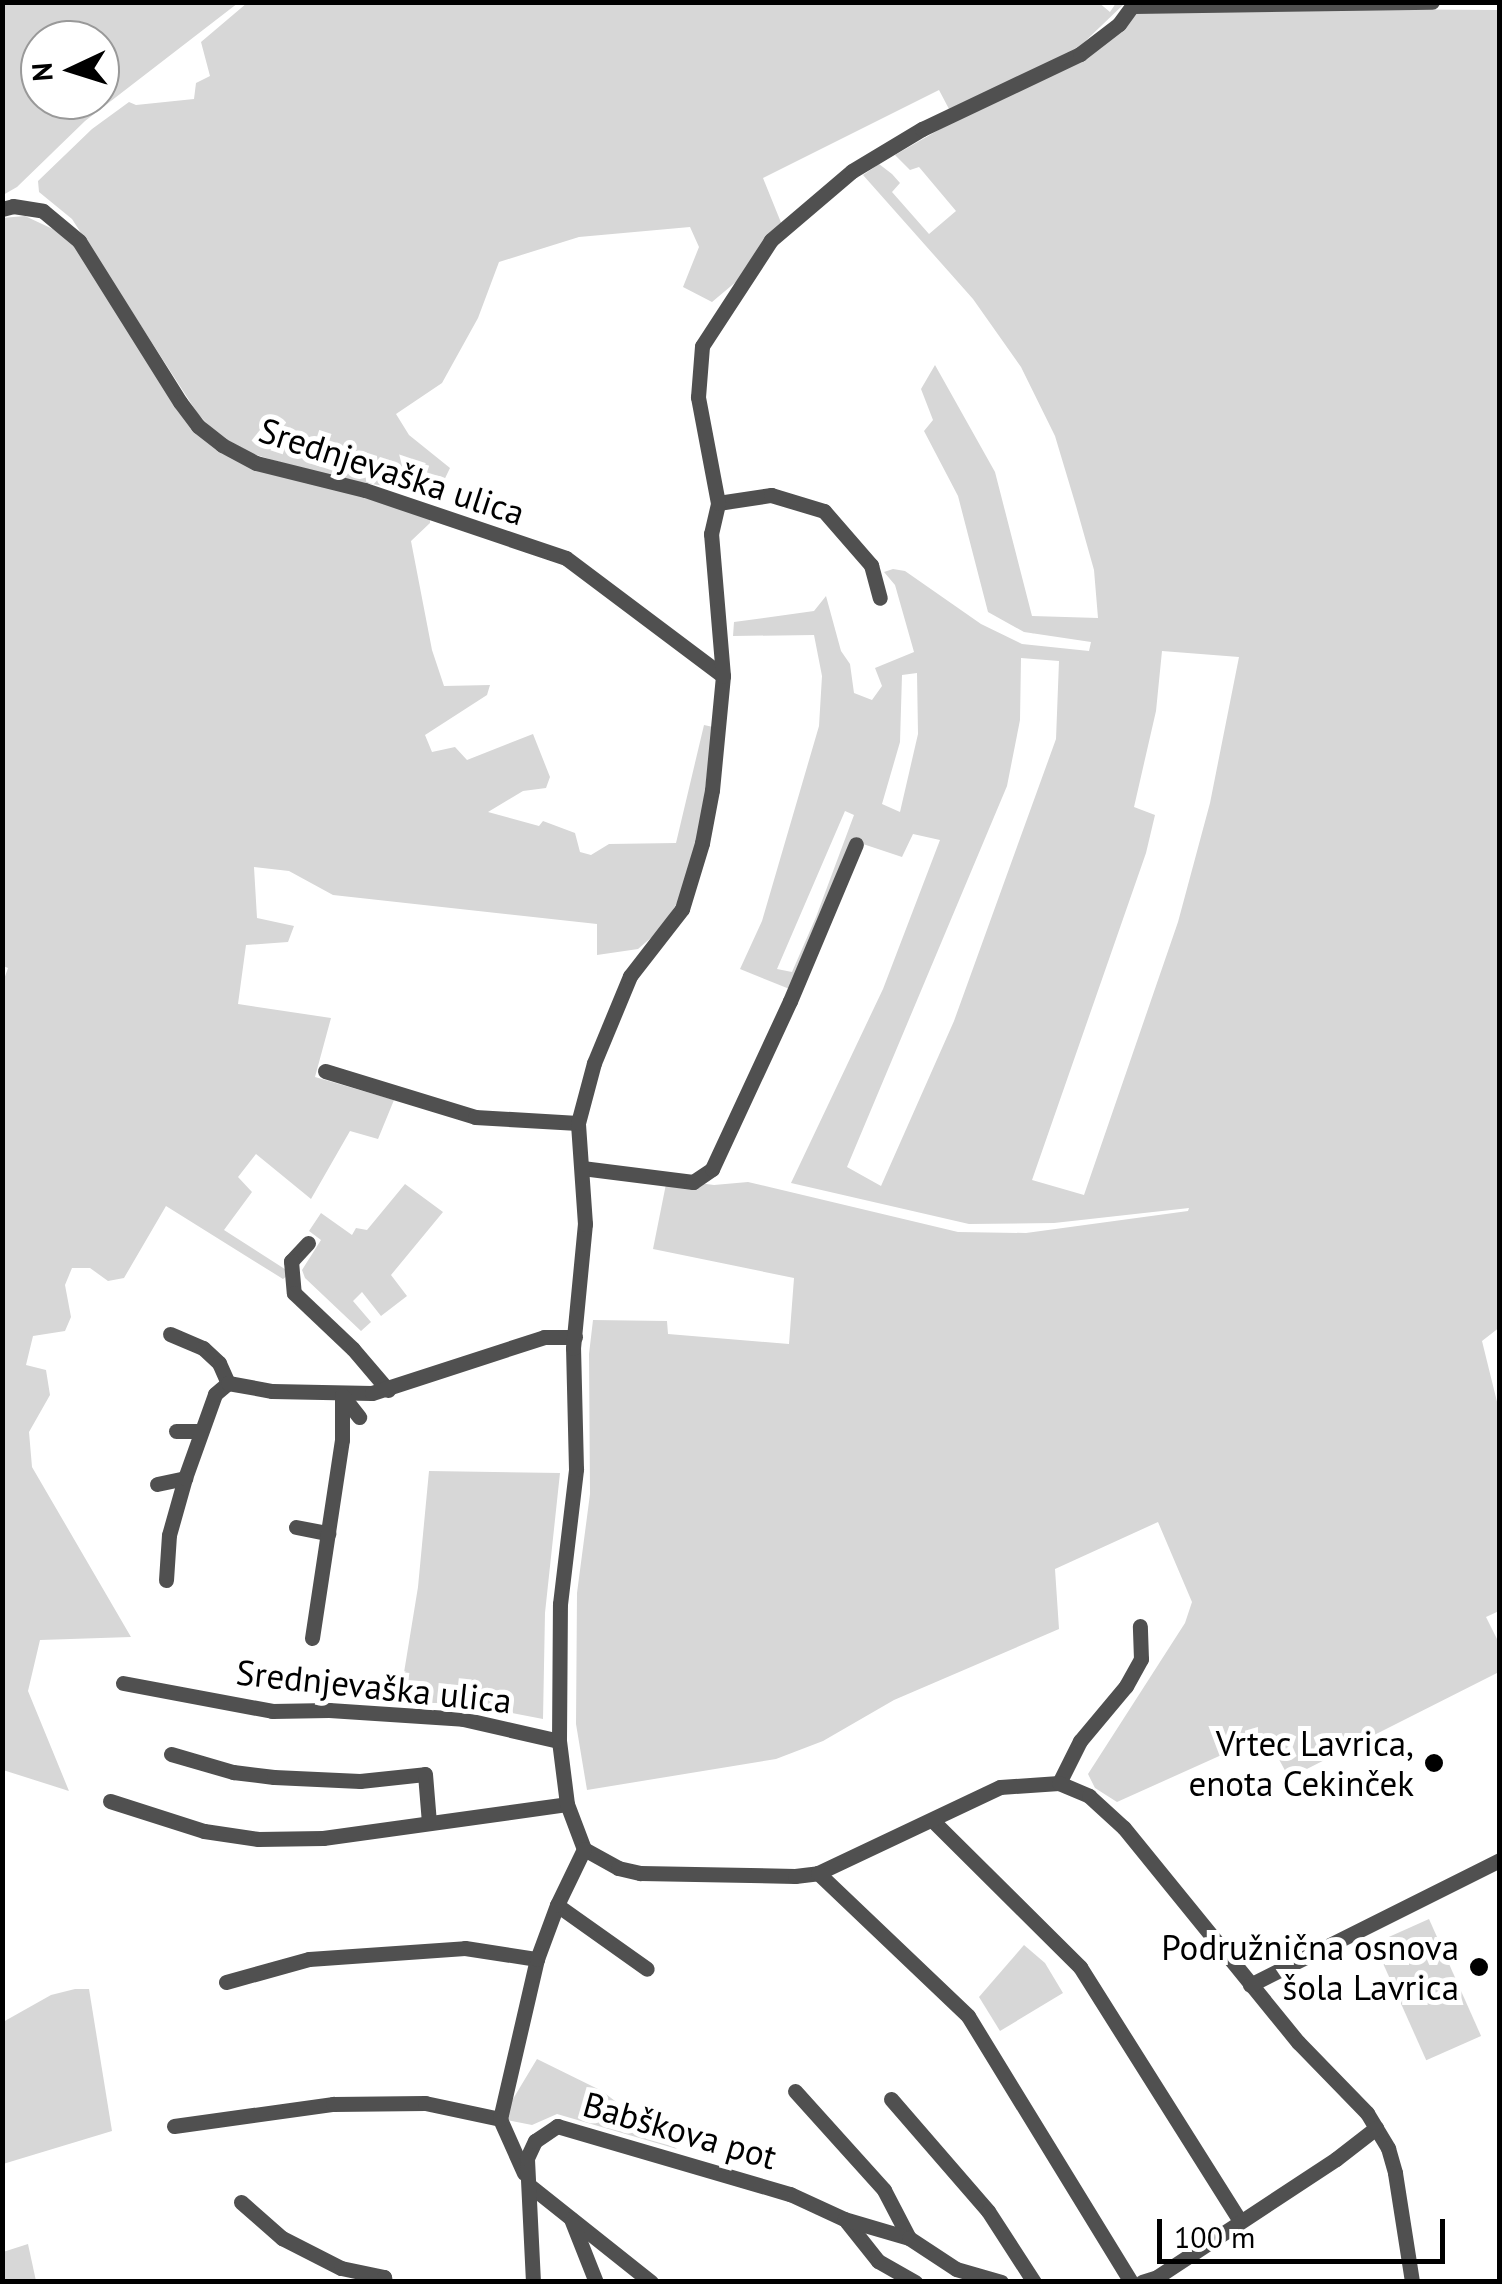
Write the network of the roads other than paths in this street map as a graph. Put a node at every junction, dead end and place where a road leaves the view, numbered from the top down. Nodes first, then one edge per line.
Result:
1 (1432, 2) edge
2 (1134, 4) edge
3 (2, 210) edge
4 (718, 503) junction
5 (880, 598) dead end
6 (723, 676) junction
7 (856, 844) dead end
8 (325, 1071) dead end
9 (578, 1123) junction
10 (582, 1168) junction
11 (308, 1243) dead end
12 (170, 1334) dead end
13 (575, 1336) junction
14 (228, 1384) junction
15 (388, 1390) junction
16 (342, 1394) junction
17 (359, 1417) dead end
18 (176, 1431) dead end
19 (201, 1431) junction
20 (185, 1478) junction
21 (157, 1484) dead end
22 (296, 1528) dead end
23 (328, 1533) junction
24 (166, 1580) dead end
25 (1140, 1626) dead end
26 (312, 1638) dead end
27 (123, 1683) dead end
28 (559, 1741) junction
29 (171, 1754) dead end
30 (1059, 1782) junction
31 (110, 1802) dead end
32 (567, 1804) junction
33 (934, 1822) junction
34 (429, 1824) junction
35 (584, 1850) junction
36 (1500, 1860) edge
37 (818, 1873) junction
38 (556, 1904) junction
39 (537, 1959) junction
40 (647, 1969) dead end
41 (226, 1982) dead end
42 (1250, 1985) junction
43 (795, 2091) dead end
44 (892, 2099) dead end
45 (500, 2119) junction
46 (174, 2126) dead end
47 (1376, 2128) junction
48 (529, 2186) junction
49 (241, 2202) dead end
50 (570, 2216) junction
51 (844, 2219) junction
52 (1240, 2221) junction
53 (908, 2238) junction
54 (1152, 2280) edge
55 (385, 2282) edge
56 (533, 2282) edge
57 (596, 2282) edge
58 (651, 2282) edge
59 (915, 2282) edge
60 (1000, 2282) edge
61 (1034, 2282) edge
62 (1130, 2282) edge
63 (1412, 2282) edge

1 - 2 street, Srednjevaška ulica
2 - 4 street, Srednjevaška ulica
3 - 6 street, Srednjevaška ulica
4 - 5 street
4 - 6 street, Srednjevaška ulica
6 - 9 street, Srednjevaška ulica
7 - 10 street
8 - 9 street
9 - 10 street, Srednjevaška ulica
10 - 13 street, Srednjevaška ulica
11 - 15 street
12 - 14 street
13 - 15 street
13 - 28 street, Srednjevaška ulica
14 - 16 street
14 - 19 street
15 - 16 street
16 - 17 street
16 - 23 street, Srednjevaška ulica
18 - 19 street
19 - 20 street
20 - 21 street
20 - 24 street
22 - 23 street
23 - 26 street, Srednjevaška ulica
25 - 30 street
27 - 28 street, Srednjevaška ulica
28 - 32 street, Srednjevaška ulica
29 - 34 street
30 - 33 street
30 - 42 street
31 - 34 street
32 - 34 street
32 - 35 street, Srednjevaška ulica
33 - 37 street
33 - 52 street
35 - 37 street
35 - 38 street
36 - 42 street
37 - 62 street
38 - 39 street
38 - 40 street
39 - 41 street
39 - 45 street
42 - 47 street
43 - 53 street, Babškova pot
44 - 61 street
45 - 46 street
45 - 48 street
47 - 52 street
47 - 63 street
48 - 50 street
48 - 51 street, Babškova pot
48 - 56 street
49 - 55 street
50 - 57 street
50 - 58 street
51 - 53 street, Babškova pot
51 - 59 street, Babškova pot
52 - 54 street
53 - 60 street, Babškova pot

